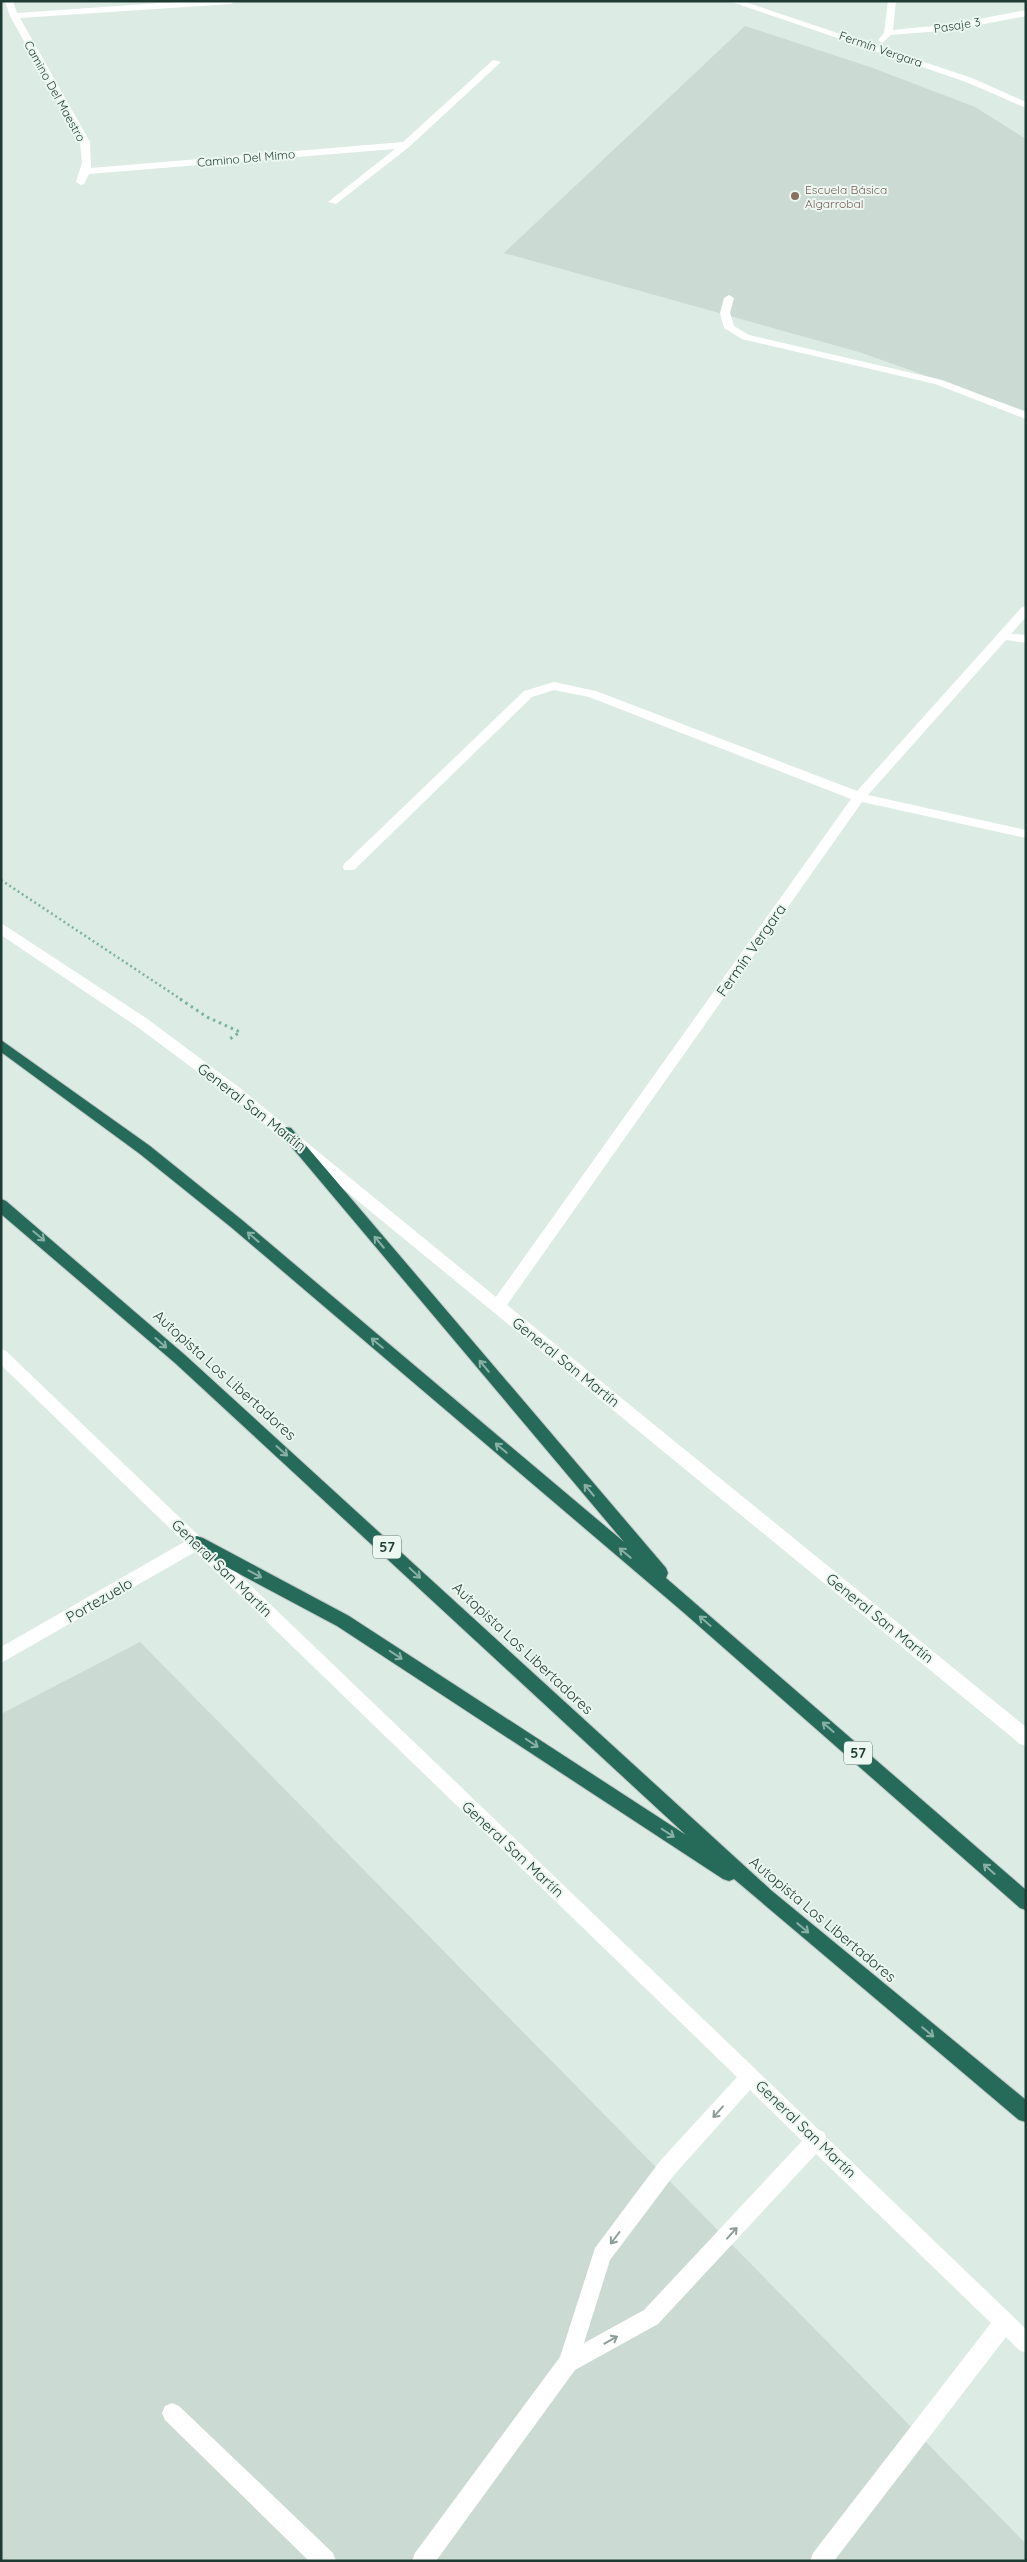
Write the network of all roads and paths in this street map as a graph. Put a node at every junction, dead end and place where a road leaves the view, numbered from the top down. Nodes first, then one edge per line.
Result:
1 (9, 1) edge
2 (230, 1) edge
3 (733, 1) edge
4 (892, 1) edge
5 (210, 2) edge
6 (1026, 13) edge
7 (14, 16) junction
8 (888, 33) junction
9 (877, 47) junction
10 (496, 62) dead end
11 (1026, 105) edge
12 (406, 145) junction
13 (86, 171) junction
14 (81, 182) dead end
15 (333, 202) dead end
16 (729, 298) dead end
17 (1026, 416) edge
18 (1026, 610) edge
19 (1002, 636) junction
20 (1026, 639) edge
21 (859, 797) junction
22 (1026, 834) edge
23 (349, 867) dead end
24 (1, 880) edge
25 (1, 928) edge
26 (207, 1017) dead end
27 (1, 1044) edge
28 (286, 1132) junction
29 (1, 1205) edge
30 (498, 1306) junction
31 (1, 1355) edge
32 (196, 1543) junction
33 (689, 1607) junction
34 (1, 1656) edge
35 (1026, 1738) edge
36 (766, 1897) junction
37 (1026, 1902) edge
38 (750, 2076) junction
39 (1026, 2113) edge
40 (817, 2140) junction
41 (1004, 2322) junction
42 (1026, 2343) edge
43 (568, 2363) junction
44 (172, 2413) dead end
45 (325, 2561) edge
46 (423, 2561) edge
47 (821, 2561) edge

1 - 7 street, Camino Del Maestro
2 - 5 street
3 - 9 street, Fermín Vergara
4 - 8 street
5 - 7 street
6 - 8 street, Pasaje 3
7 - 13 street, Camino Del Maestro
8 - 9 street
9 - 11 street, Fermín Vergara
10 - 12 street
12 - 13 street, Camino Del Mimo
12 - 15 street
13 - 14 street, Camino Del Maestro
16 - 17 street
18 - 19 street, Fermín Vergara
19 - 20 street
19 - 21 street, Fermín Vergara
21 - 22 street
21 - 23 street
21 - 30 street, Fermín Vergara
24 - 26 path
25 - 28 street, General San Martín
33 -> 27 highway, 57
28 - 30 street, General San Martín
33 -> 28 highway
29 -> 36 highway, Autopista Los Libertadores / 57
30 - 35 street, General San Martín
31 - 32 street, General San Martín
32 - 34 street, Portezuelo
32 -> 36 highway
32 - 38 street, General San Martín
37 -> 33 highway, 57
36 -> 39 highway, Autopista Los Libertadores / 57
38 - 40 street, General San Martín
38 -> 43 street
40 - 41 street, General San Martín
43 -> 40 street
41 - 42 street, General San Martín
41 - 47 street
43 - 46 street
44 - 45 street

